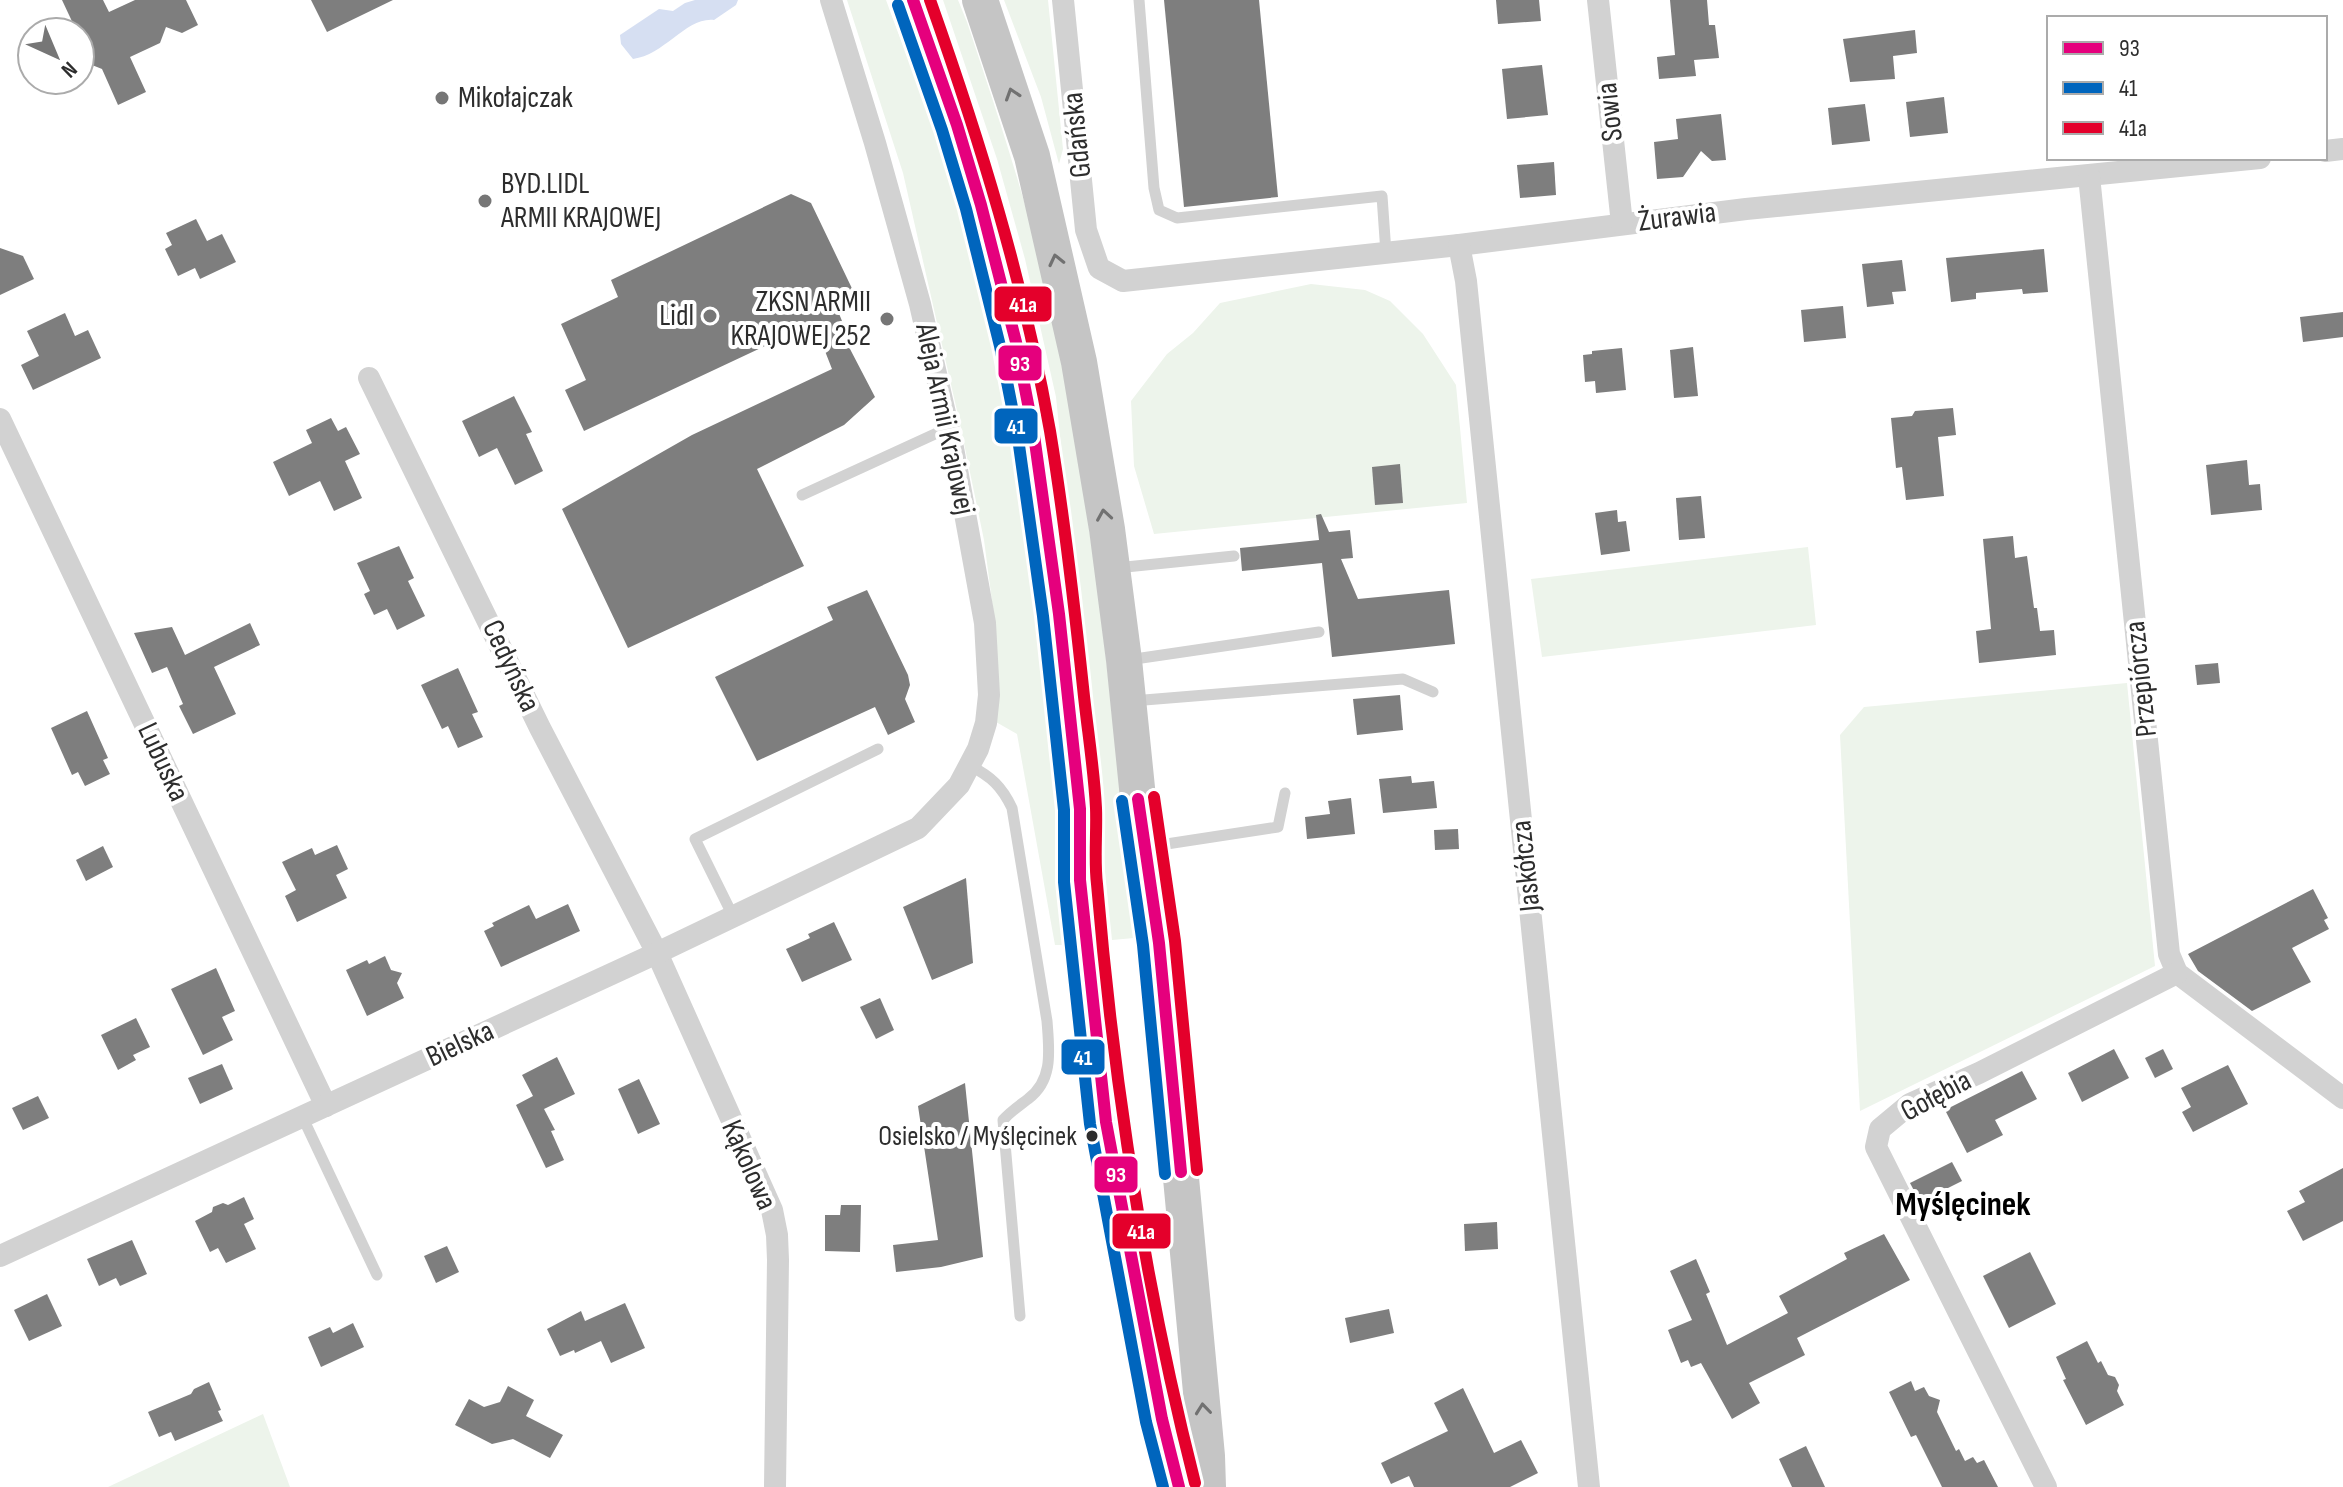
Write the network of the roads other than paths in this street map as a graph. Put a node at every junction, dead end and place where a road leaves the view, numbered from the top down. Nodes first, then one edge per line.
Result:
1 (831, 0) edge
2 (913, 0) edge
3 (980, 0) edge
4 (1063, 0) edge
5 (1139, 0) edge
6 (1598, 0) edge
7 (2241, 160) edge
8 (2089, 176) junction
9 (1622, 224) junction
10 (1459, 245) junction
11 (1386, 253) junction
12 (1099, 268) joint
13 (369, 378) dead end
14 (0, 419) edge
15 (948, 428) junction
16 (802, 495) dead end
17 (1234, 556) dead end
18 (1112, 569) junction
19 (1319, 632) dead end
20 (1124, 660) junction
21 (1433, 692) dead end
22 (1128, 701) junction
23 (878, 749) dead end
24 (970, 766) junction
25 (1285, 793) dead end
26 (918, 828) joint
27 (1143, 847) junction
28 (733, 916) junction
29 (657, 953) junction
30 (2177, 973) junction
31 (2343, 1098) edge
32 (326, 1106) junction
33 (302, 1116) junction
34 (0, 1256) edge
35 (377, 1275) dead end
36 (1020, 1316) dead end
37 (775, 1487) edge
38 (1179, 1487) edge
39 (1208, 1487) edge
40 (1589, 1487) edge
41 (2046, 1487) edge

1 - 15 street, Aleja Armii Krajowej
2 - 38 main road
18 -> 3 main road
4 - 12 street, Gdańska
5 - 11 lane
6 - 9 street, Sowia
7 - 8 street, Żurawia
8 - 9 street, Żurawia
8 - 30 street, Przepiórcza
9 - 10 street, Żurawia
10 - 11 street, Żurawia
10 - 40 street, Jaskółcza
11 - 12 street, Żurawia
13 - 29 street, Cedyńska
14 - 32 street, Lubuska
15 - 16 lane
15 - 24 street, Aleja Armii Krajowej
17 - 18 lane
18 - 20 main road
19 - 20 lane
20 - 22 main road
21 - 22 lane
22 - 27 main road
23 - 28 lane
24 - 26 street, Aleja Armii Krajowej
24 - 36 lane
25 - 27 lane
26 - 28 street, Bielska
39 -> 27 main road
28 - 29 street, Bielska
29 - 32 street, Bielska
29 - 37 street, Kąkolowa
30 - 31 street
30 - 41 street, Gołębia
32 - 33 street, Bielska
33 - 34 street, Bielska
33 - 35 lane

